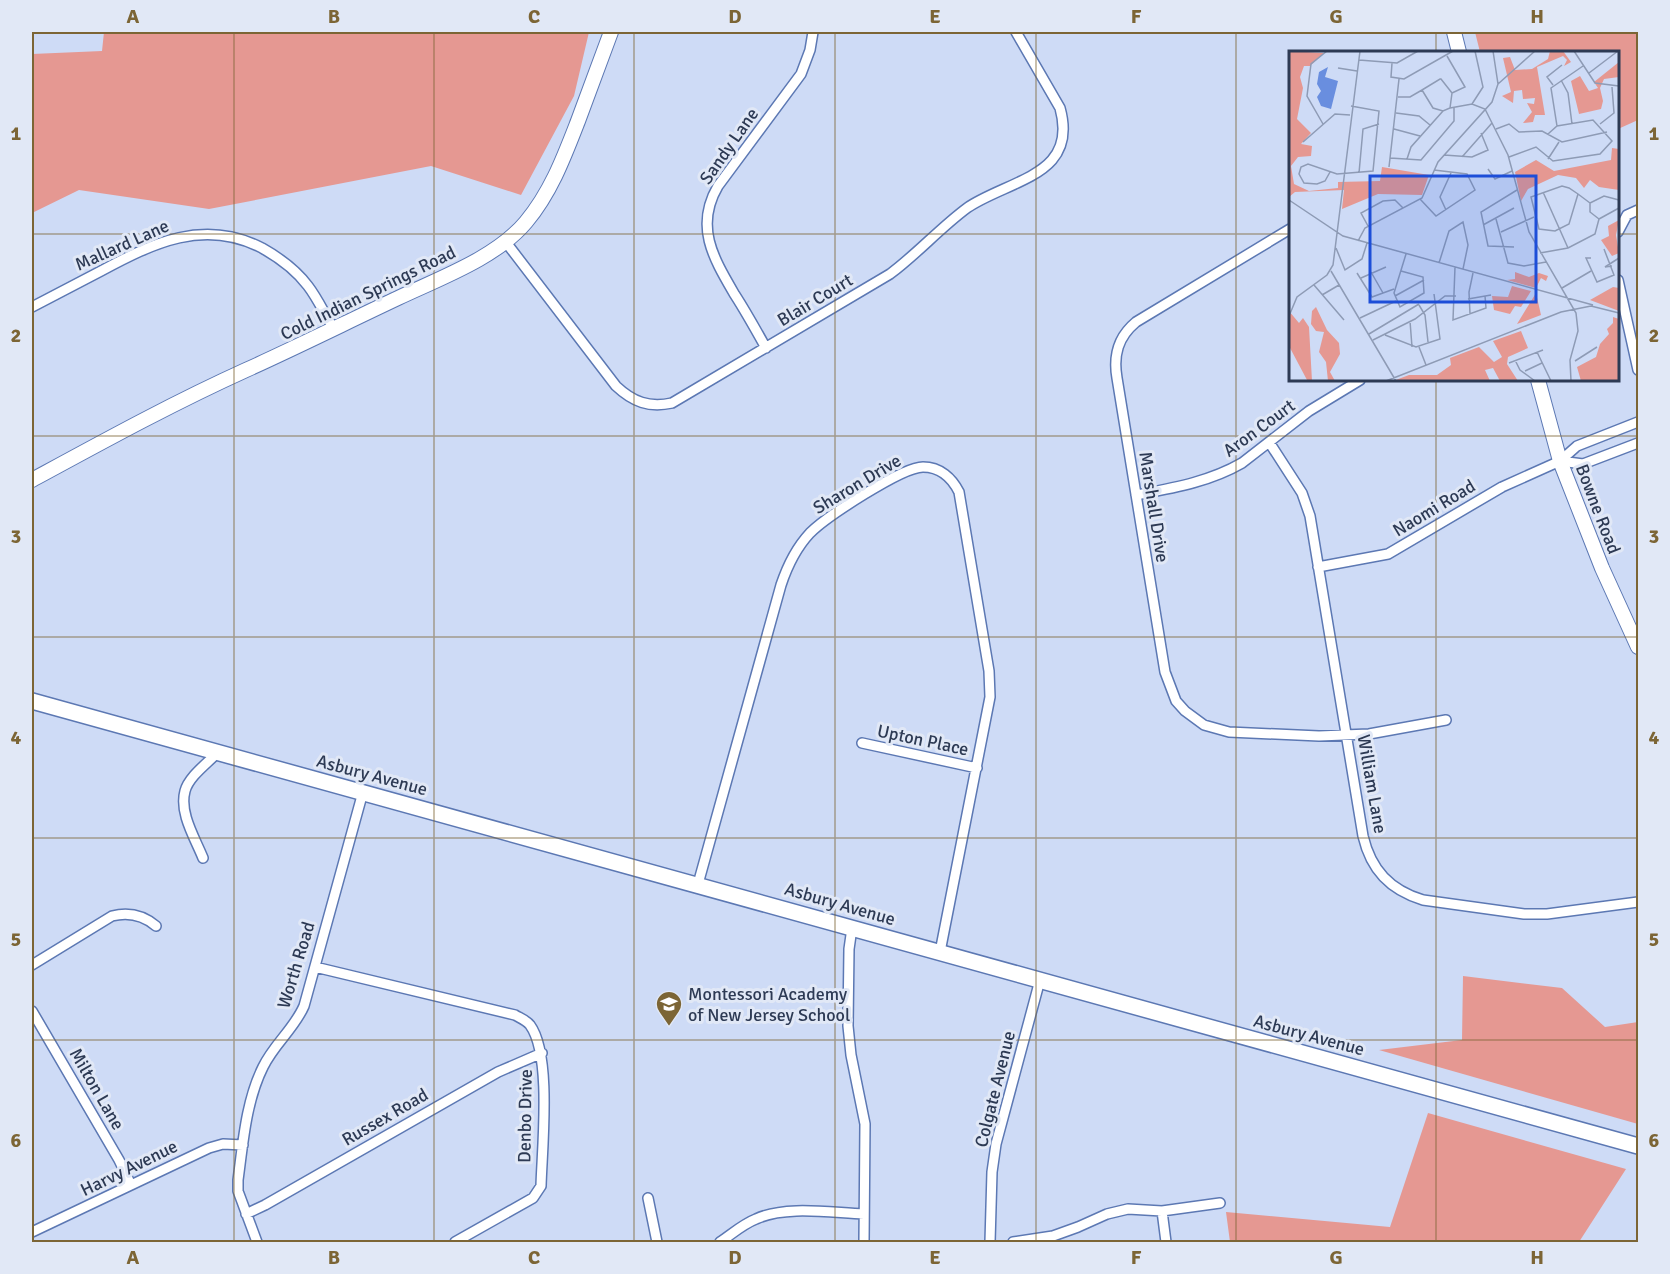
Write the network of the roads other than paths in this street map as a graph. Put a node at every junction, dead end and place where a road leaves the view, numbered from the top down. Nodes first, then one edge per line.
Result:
1 (611, 32) edge
2 (813, 32) edge
3 (1016, 32) edge
4 (1454, 32) edge
5 (1459, 51) edge
6 (1638, 210) edge
7 (1619, 229) edge
8 (1289, 230) edge
9 (505, 241) junction
10 (1619, 289) edge
11 (32, 307) edge
12 (334, 329) junction
13 (766, 348) junction
14 (1638, 370) edge
15 (1358, 381) edge
16 (1538, 381) edge
17 (1638, 422) edge
18 (1269, 442) junction
19 (1638, 443) edge
20 (1560, 461) junction
21 (32, 480) edge
22 (1136, 495) junction
23 (1318, 567) junction
24 (1638, 646) edge
25 (32, 701) edge
26 (1446, 720) dead end
27 (1346, 735) junction
28 (862, 743) dead end
29 (218, 752) junction
30 (977, 768) junction
31 (363, 792) junction
32 (203, 858) dead end
33 (698, 884) junction
34 (1638, 902) edge
35 (156, 926) dead end
36 (852, 928) junction
37 (940, 952) junction
38 (32, 965) edge
39 (315, 967) junction
40 (1040, 980) junction
41 (32, 1011) edge
42 (542, 1053) junction
43 (243, 1145) junction
44 (1638, 1146) edge
45 (131, 1185) junction
46 (648, 1198) dead end
47 (1220, 1203) dead end
48 (1162, 1211) junction
49 (246, 1214) junction
50 (864, 1214) junction
51 (32, 1232) edge
52 (257, 1242) edge
53 (457, 1242) edge
54 (657, 1242) edge
55 (720, 1242) edge
56 (864, 1242) edge
57 (990, 1242) edge
58 (1013, 1242) edge
59 (1166, 1242) edge

1 - 9 street, Cold Indian Springs Road
2 - 13 street, Sandy Lane
3 - 13 street, Blair Court
4 - 5 street
6 - 7 street
8 - 22 street, Marshall Drive
9 - 12 street, Cold Indian Springs Road
9 - 13 street, Blair Court
10 - 14 street
11 - 12 street, Mallard Lane
12 - 21 street, Cold Indian Springs Road
15 - 18 street, Aron Court
16 - 20 street, Bowne Road
17 - 20 street
18 - 22 street, Aron Court
18 - 23 street, William Lane
19 - 20 street
20 - 23 street, Naomi Road
20 - 24 street, Bowne Road
22 - 27 street, Marshall Drive
23 - 27 street, William Lane
25 - 29 main road, Asbury Avenue
26 - 27 street, Marshall Drive
27 - 34 street, William Lane
28 - 30 street, Upton Place
29 - 31 main road, Asbury Avenue
29 - 32 street
30 - 33 street, Sharon Drive
30 - 37 street, Sharon Drive
31 - 33 main road, Asbury Avenue
31 - 39 street, Worth Road
33 - 36 main road, Asbury Avenue
35 - 38 street
36 - 37 main road, Asbury Avenue
36 - 50 street
37 - 40 main road, Asbury Avenue
39 - 42 street, Denbo Drive
39 - 43 street, Worth Road
40 - 44 main road, Asbury Avenue
40 - 57 street, Colgate Avenue
41 - 45 street, Milton Lane
42 - 49 street, Russex Road
42 - 53 street, Denbo Drive
43 - 45 street, Harvy Avenue
43 - 49 street, Worth Road
45 - 51 street, Harvy Avenue
46 - 54 street
47 - 48 street
48 - 58 street
48 - 59 street
49 - 52 street, Worth Road
50 - 55 street
50 - 56 street

